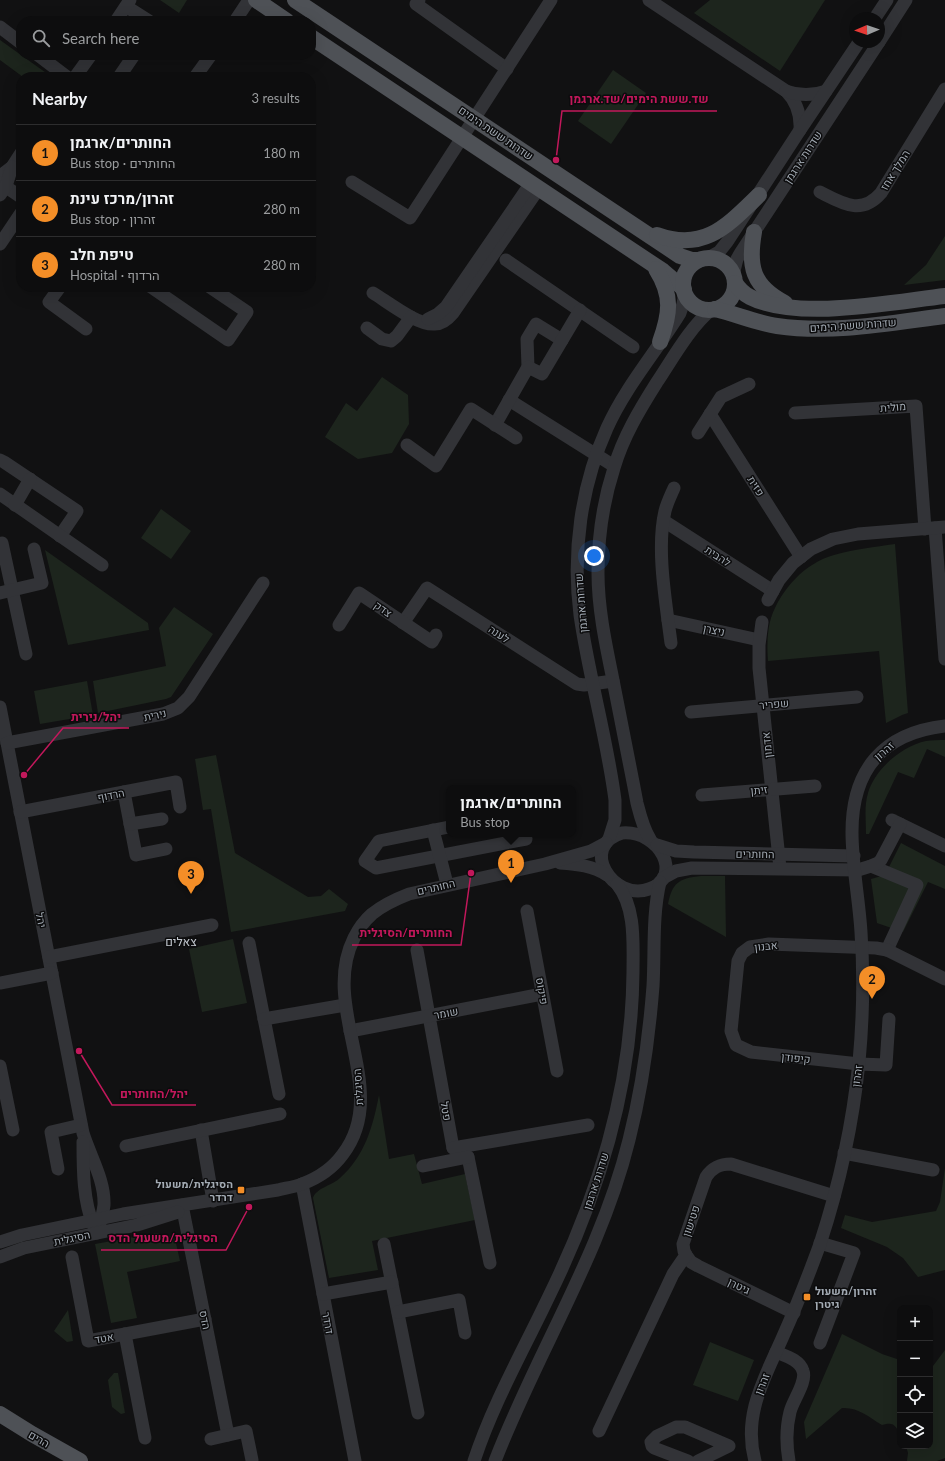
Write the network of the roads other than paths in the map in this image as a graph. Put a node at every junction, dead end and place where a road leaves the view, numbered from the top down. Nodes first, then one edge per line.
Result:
1 (249, 0) edge
2 (256, 0) edge
3 (295, 0) edge
4 (418, 0) edge
5 (551, 0) edge
6 (649, 0) edge
7 (887, 0) edge
8 (906, 0) edge
9 (129, 4) edge
10 (879, 12) edge
11 (120, 16) edge
12 (143, 16) edge
13 (238, 16) edge
14 (280, 16) edge
15 (0, 27) edge
16 (885, 33) edge
17 (16, 39) edge
18 (316, 40) edge
19 (855, 48) edge
20 (875, 48) edge
21 (45, 60) edge
22 (87, 60) edge
23 (131, 60) edge
24 (207, 60) edge
25 (507, 69) junction
26 (60, 72) edge
27 (79, 72) edge
28 (122, 72) edge
29 (199, 72) edge
30 (945, 89) edge
31 (826, 90) junction
32 (786, 91) junction
33 (475, 119) junction
34 (800, 130) junction
35 (462, 137) junction
36 (16, 161) edge
37 (352, 182) dead end
38 (1, 185) edge
39 (535, 185) junction
40 (820, 192) dead end
41 (16, 194) edge
42 (759, 195) junction
43 (16, 220) edge
44 (636, 227) junction
45 (754, 232) junction
46 (0, 244) edge
47 (703, 259) junction
48 (506, 260) dead end
49 (654, 264) junction
50 (734, 279) junction
51 (685, 291) junction
52 (56, 292) edge
53 (158, 292) edge
54 (217, 292) edge
55 (373, 293) dead end
56 (945, 296) edge
57 (793, 307) junction
58 (713, 309) junction
59 (580, 310) junction
60 (413, 318) junction
61 (941, 318) edge
62 (366, 328) dead end
63 (86, 329) dead end
64 (562, 340) junction
65 (660, 342) junction
66 (633, 347) dead end
67 (528, 367) junction
68 (749, 384) dead end
69 (509, 400) junction
70 (710, 414) junction
71 (795, 414) dead end
72 (495, 425) junction
73 (698, 433) dead end
74 (516, 438) dead end
75 (407, 445) dead end
76 (597, 454) junction
77 (0, 460) edge
78 (614, 466) junction
79 (30, 479) junction
80 (674, 488) dead end
81 (0, 494) edge
82 (15, 505) junction
83 (664, 521) junction
84 (935, 528) edge
85 (60, 536) junction
86 (2, 543) dead end
87 (34, 549) dead end
88 (801, 557) junction
89 (102, 565) dead end
90 (263, 584) dead end
91 (6, 592) edge
92 (668, 620) junction
93 (762, 622) dead end
94 (403, 623) junction
95 (339, 625) dead end
96 (436, 635) dead end
97 (759, 640) junction
98 (671, 643) dead end
99 (26, 654) dead end
100 (945, 659) edge
101 (613, 681) junction
102 (593, 684) junction
103 (857, 697) dead end
104 (763, 705) junction
105 (0, 707) edge
106 (691, 712) dead end
107 (945, 726) edge
108 (7, 743) junction
109 (815, 786) dead end
110 (772, 789) junction
111 (124, 792) junction
112 (702, 795) dead end
113 (180, 807) dead end
114 (20, 812) junction
115 (162, 819) dead end
116 (130, 824) junction
117 (446, 828) edge
118 (433, 830) junction
119 (523, 837) edge
120 (608, 841) junction
121 (654, 842) junction
122 (945, 846) edge
123 (166, 849) dead end
124 (779, 855) junction
125 (439, 856) junction
126 (854, 856) junction
127 (544, 864) junction
128 (871, 866) junction
129 (780, 868) junction
130 (855, 870) junction
131 (612, 879) junction
132 (661, 880) junction
133 (447, 884) junction
134 (527, 911) dead end
135 (212, 925) dead end
136 (249, 943) dead end
137 (862, 947) junction
138 (349, 948) joint
139 (417, 950) dead end
140 (887, 950) junction
141 (49, 957) junction
142 (52, 974) junction
143 (945, 979) edge
144 (0, 983) edge
145 (542, 994) junction
146 (345, 1005) junction
147 (430, 1016) junction
148 (264, 1019) junction
149 (888, 1019) dead end
150 (350, 1031) junction
151 (736, 1044) joint
152 (859, 1064) junction
153 (0, 1066) edge
154 (556, 1071) dead end
155 (278, 1094) dead end
156 (280, 1114) dead end
157 (588, 1124) dead end
158 (82, 1129) junction
159 (12, 1130) dead end
160 (200, 1130) junction
161 (126, 1146) dead end
162 (453, 1148) junction
163 (844, 1153) junction
164 (468, 1157) junction
165 (423, 1166) dead end
166 (58, 1169) dead end
167 (933, 1170) dead end
168 (302, 1184) junction
169 (834, 1196) junction
170 (213, 1201) junction
171 (183, 1208) junction
172 (96, 1219) junction
173 (97, 1233) junction
174 (0, 1242) edge
175 (820, 1243) junction
176 (384, 1244) dead end
177 (686, 1256) junction
178 (0, 1257) edge
179 (72, 1257) dead end
180 (490, 1263) dead end
181 (392, 1282) junction
182 (323, 1294) junction
183 (398, 1312) junction
184 (794, 1312) junction
185 (205, 1319) junction
186 (464, 1333) dead end
187 (125, 1334) junction
188 (820, 1343) dead end
189 (776, 1352) junction
190 (418, 1413) dead end
191 (0, 1414) edge
192 (599, 1431) dead end
193 (228, 1435) junction
194 (145, 1438) dead end
195 (211, 1439) dead end
196 (751, 1444) junction
197 (729, 1446) junction
198 (252, 1460) dead end
199 (80, 1461) edge
200 (355, 1461) edge
201 (474, 1461) edge
202 (495, 1461) edge
203 (688, 1461) edge
204 (698, 1461) edge
205 (754, 1461) edge
206 (789, 1461) edge

1 - 13 street
2 - 14 main road
3 - 33 main road, שדרות ששת הימים
4 - 25 street
5 - 25 street
6 - 32 street
7 - 10 street
8 - 16 street, שדרות ארגמן
9 - 11 street
9 - 12 street
15 - 17 street
18 - 35 main road, שדרות ששת הימים
19 - 31 street, שדרות ארגמן
20 - 45 street, שדרות ארגמן
21 - 26 street
22 - 27 street
23 - 28 street
24 - 29 street
25 - 33 street
30 - 40 street, המלך אחז
31 - 32 street
31 - 34 street, שדרות ארגמן
32 - 34 street
33 - 35 street
33 - 44 main road, שדרות ששת הימים
34 - 42 street, שדרות ארגמן
35 - 37 street
35 - 39 main road, שדרות ששת הימים
36 - 38 street
38 - 41 street
39 - 49 main road, שדרות ששת הימים
39 - 60 street
42 - 44 main road
42 - 47 street, שדרות ארגמן
43 - 46 street
44 - 47 main road, שדרות ששת הימים
45 - 50 street, שדרות ארגמן
45 - 57 main road
47 - 50 main road
47 - 51 main road
48 - 59 street
49 - 51 main road, שדרות ששת הימים
49 - 65 main road
50 - 57 main road, שדרות ששת הימים
50 - 58 main road
51 - 58 main road
51 - 65 street, שדרות ארגמן
52 - 63 street
53 - 54 street
55 - 60 street
56 - 57 main road, שדרות ששת הימים
58 - 61 main road, שדרות ששת הימים
58 - 78 street, שדרות ארגמן
59 - 64 street
59 - 66 street
60 - 62 street
64 - 67 street
64 - 67 street
65 - 76 street, שדרות ארגמן
67 - 69 street
68 - 70 street
69 - 72 street
69 - 76 street
70 - 73 street
70 - 88 street, פזית
71 - 84 street, מולית
72 - 74 street
72 - 75 street
76 - 78 street
76 - 102 street, שדרות ארגמן
77 - 79 street
78 - 101 street, שדרות ארגמן
79 - 82 street
79 - 85 street
80 - 83 street
81 - 82 street
82 - 85 street
83 - 88 street, להבית
83 - 92 street
84 - 88 street
84 - 100 street, מולית
85 - 89 street
86 - 91 street
87 - 91 street
90 - 108 street, נירית
91 - 99 street
92 - 97 street, ניצרן
92 - 98 street
93 - 97 street, אדמון
94 - 95 street, צדק
94 - 96 street, צדק
94 - 102 street, לענה
97 - 104 street, אדמון
101 - 102 street, לענה
101 - 121 street, שדרות ארגמן
102 - 120 street, שדרות ארגמן
103 - 104 street, שפריר
104 - 106 street, שפריר
104 - 110 street, אדמון
105 - 108 street, יהל
107 - 126 street, זהרון
108 - 114 street, יהל
109 - 110 street, זיתן
110 - 112 street, זיתן
110 - 124 street, אדמון
111 - 113 street, הרדוף
111 - 114 street, הרדוף
111 - 116 street
114 - 141 street, יהל
115 - 116 street
116 - 123 street
117 - 118 street
118 - 125 street
118 - 125 street
119 - 125 street
120 - 121 street
120 - 127 street, החותרים
120 - 131 street
121 - 124 street, החותרים
121 - 132 street
122 - 128 street
124 - 126 street, החותרים
124 - 129 street, אדמון
125 - 133 street
126 - 130 street, זהרון
127 - 131 street, החותרים
127 - 133 street, החותרים
128 - 130 street, החותרים
128 - 140 street
129 - 130 street, החותרים
129 - 132 street, החותרים
130 - 137 street, זהרון
131 - 132 street
131 - 201 street, שדרות ארגמן
132 - 202 street, שדרות ארגמן
133 - 138 street, החותרים
134 - 145 street, פיקוס
135 - 141 street
136 - 148 street
137 - 140 street, אבנון
137 - 151 street, אבנון
137 - 152 street, זהרון
138 - 146 street, הסיגלית
139 - 147 street, פטל
140 - 143 street, אבנון
141 - 142 street, יהל
142 - 144 street
142 - 158 street, יהל
145 - 147 street, שומר
145 - 154 street, פיקוס
146 - 148 street
146 - 150 street, הסיגלית
147 - 150 street, שומר
147 - 162 street, פטל
148 - 155 street
149 - 152 street, קיפודן
150 - 168 street, הסיגלית
151 - 152 street, קיפודן
152 - 163 street, זהרון
153 - 159 street
156 - 160 street
157 - 162 street
158 - 166 street
158 - 172 street, יהל
160 - 161 street
160 - 170 street
162 - 164 street
163 - 167 street
163 - 169 street, זהרון
164 - 165 street
164 - 180 street
168 - 170 street, הסיגלית
168 - 182 street, דרדר
169 - 175 street, זהרון
169 - 177 street, פטישון
170 - 171 street, הסיגלית
171 - 172 street, הסיגלית
171 - 173 street, הסיגלית
171 - 185 street, הדס
172 - 173 street, יהל
172 - 174 street, הסיגלית
173 - 178 street, הסיגלית
175 - 184 street, זהרון
175 - 188 street
176 - 181 street
177 - 184 street, גיטרן
177 - 192 street
179 - 187 street, אטד
181 - 182 street
181 - 183 street
182 - 200 street, דרדר
183 - 186 street
183 - 190 street
184 - 189 street, זהרון
185 - 187 street, אטד
185 - 193 street, הדס
187 - 194 street
189 - 196 street, זהרון
189 - 206 street
191 - 199 main road, הרים
193 - 195 street
193 - 198 street
196 - 197 street
196 - 205 street, זהרון
197 - 203 street
197 - 204 street

